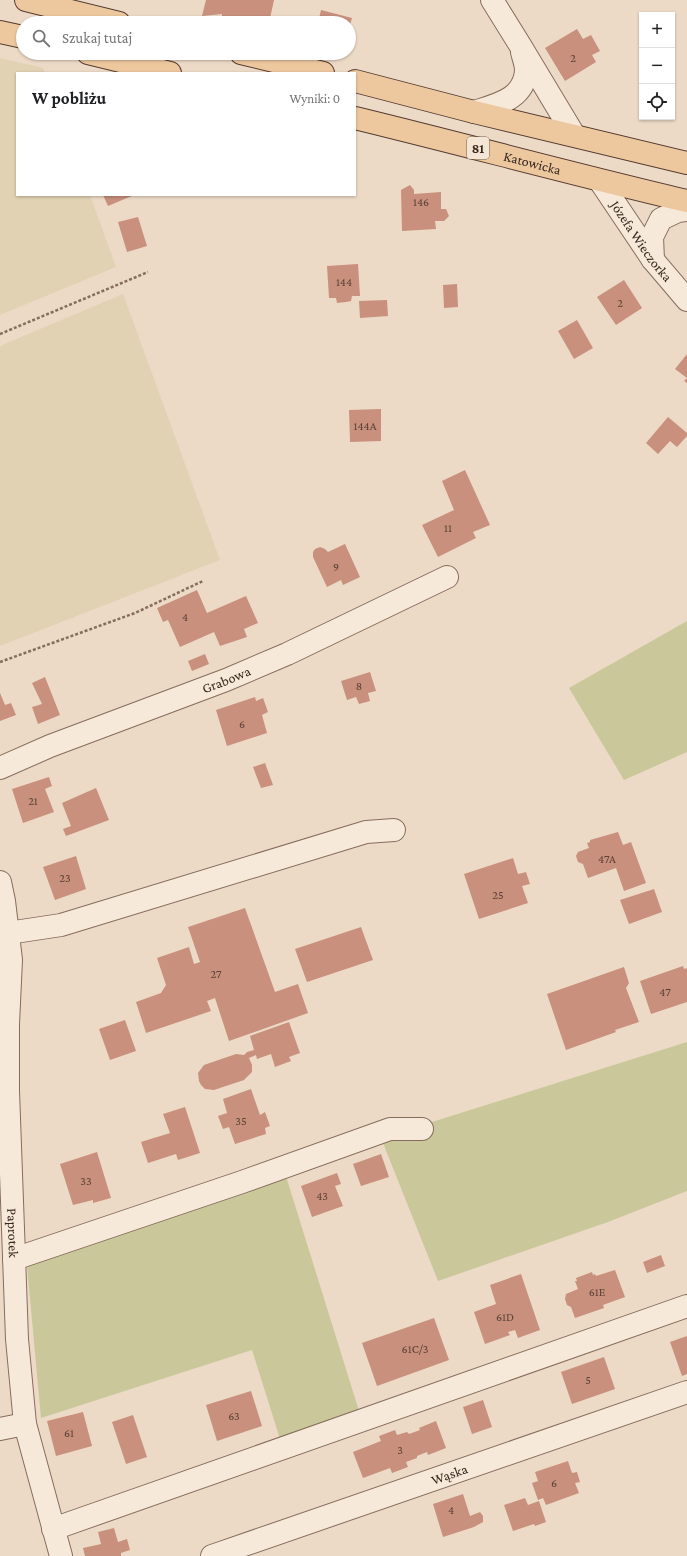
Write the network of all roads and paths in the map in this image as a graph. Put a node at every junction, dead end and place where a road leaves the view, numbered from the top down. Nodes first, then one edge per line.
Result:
1 (29, 0) edge
2 (492, 0) edge
3 (92, 16) edge
4 (0, 32) edge
5 (16, 35) edge
6 (520, 45) junction
7 (117, 60) edge
8 (270, 60) edge
9 (166, 72) edge
10 (319, 72) edge
11 (356, 81) edge
12 (474, 112) junction
13 (356, 118) edge
14 (574, 135) junction
15 (687, 163) edge
16 (600, 181) junction
17 (687, 201) edge
18 (687, 210) edge
19 (653, 260) junction
20 (148, 272) dead end
21 (687, 300) edge
22 (0, 334) edge
23 (447, 577) dead end
24 (203, 581) dead end
25 (0, 662) edge
26 (0, 768) edge
27 (394, 830) dead end
28 (0, 882) edge
29 (8, 933) junction
30 (422, 1129) dead end
31 (14, 1259) junction
32 (687, 1306) edge
33 (687, 1392) edge
34 (25, 1424) junction
35 (0, 1429) edge
36 (53, 1529) junction
37 (61, 1556) edge
38 (212, 1556) edge

1 - 3 main road
2 - 6 street
4 - 5 main road
6 - 12 street
6 - 14 street
7 - 9 main road
8 - 10 main road
11 - 12 main road
12 - 14 main road
13 - 16 main road, Katowicka / 81
14 - 15 main road
16 - 17 main road, Katowicka / 81
16 - 19 street, Józefa Wieczorka
18 - 19 street
19 - 21 street, Józefa Wieczorka
20 - 22 path
23 - 26 street, Grabowa
24 - 25 path
27 - 29 street
28 - 29 street, Paprotek
29 - 31 street, Paprotek
30 - 31 street
31 - 34 street, Paprotek
32 - 36 street
33 - 38 street, Wąska
34 - 35 street
34 - 36 street, Paprotek
36 - 37 street, Paprotek

